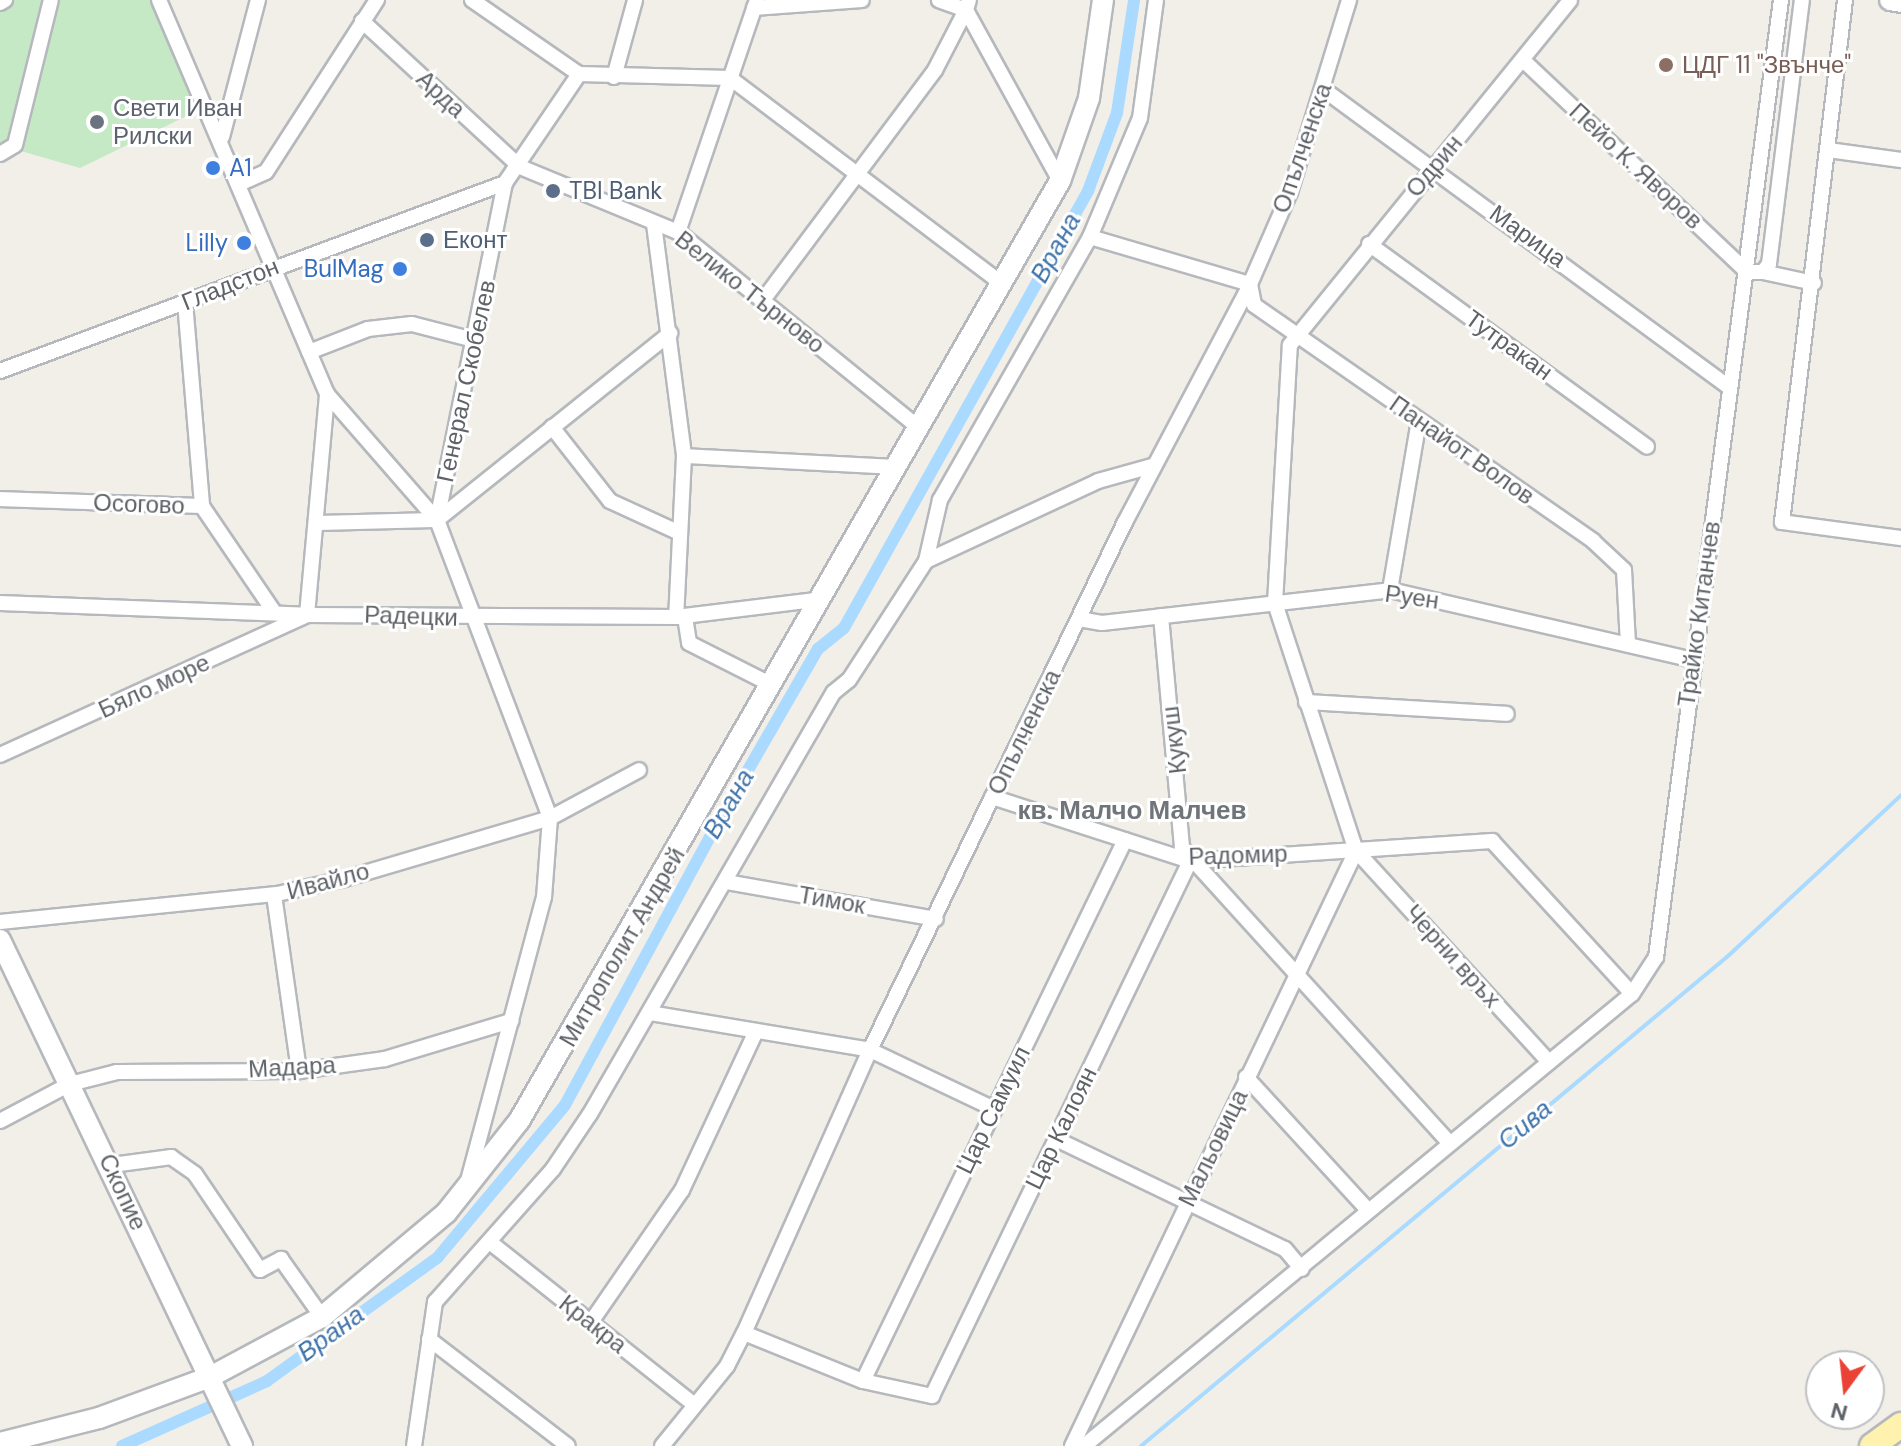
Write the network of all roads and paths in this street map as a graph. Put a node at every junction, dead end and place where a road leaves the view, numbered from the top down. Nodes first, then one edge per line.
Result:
1 (51, 0) edge
2 (159, 0) edge
3 (258, 0) edge
4 (377, 0) edge
5 (472, 0) edge
6 (635, 0) edge
7 (862, 0) edge
8 (939, 0) edge
9 (1103, 0) edge
10 (1156, 0) edge
11 (1349, 0) edge
12 (1570, 0) edge
13 (1781, 0) edge
14 (1802, 0) edge
15 (1845, 0) edge
16 (1890, 0) edge
17 (1901, 2) edge
18 (755, 4) edge
19 (968, 5) edge
20 (362, 21) junction
21 (1524, 61) junction
22 (579, 74) junction
23 (614, 77) junction
24 (730, 78) junction
25 (1323, 89) junction
26 (222, 137) junction
27 (1828, 150) junction
28 (0, 154) edge
29 (1901, 160) edge
30 (1433, 166) junction
31 (520, 167) junction
32 (861, 174) junction
33 (1060, 181) junction
34 (241, 183) junction
35 (505, 183) junction
36 (654, 224) junction
37 (678, 232) junction
38 (1090, 237) junction
39 (1369, 244) junction
40 (274, 266) junction
41 (1747, 272) junction
42 (1763, 272) junction
43 (1814, 283) junction
44 (1002, 284) junction
45 (1250, 284) junction
46 (763, 300) junction
47 (185, 302) junction
48 (670, 333) junction
49 (1298, 333) junction
50 (474, 340) junction
51 (309, 352) junction
52 (0, 371) edge
53 (1730, 388) junction
54 (327, 394) junction
55 (1419, 420) junction
56 (552, 427) junction
57 (918, 427) junction
58 (1647, 447) dead end
59 (684, 456) junction
60 (1152, 466) junction
61 (894, 467) junction
62 (0, 499) edge
63 (202, 506) junction
64 (437, 520) junction
65 (316, 523) junction
66 (680, 533) junction
67 (1901, 538) edge
68 (926, 561) junction
69 (1390, 590) junction
70 (822, 599) junction
71 (0, 603) edge
72 (1275, 603) junction
73 (272, 609) junction
74 (307, 615) junction
75 (1161, 616) junction
76 (680, 617) junction
77 (473, 618) junction
78 (1079, 619) junction
79 (1628, 643) junction
80 (1693, 660) junction
81 (772, 685) junction
82 (1306, 702) junction
83 (1507, 714) dead end
84 (0, 755) edge
85 (639, 770) dead end
86 (992, 797) junction
87 (550, 818) junction
88 (1125, 840) junction
89 (1356, 851) junction
90 (1190, 861) junction
91 (727, 882) junction
92 (274, 895) junction
93 (936, 919) junction
94 (0, 922) edge
95 (0, 940) edge
96 (1296, 974) junction
97 (1632, 994) junction
98 (650, 1013) junction
99 (511, 1021) junction
100 (756, 1031) junction
101 (870, 1050) junction
102 (1549, 1062) junction
103 (299, 1071) junction
104 (1246, 1077) junction
105 (70, 1084) junction
106 (994, 1109) junction
107 (0, 1121) edge
108 (1056, 1139) junction
109 (1449, 1142) junction
110 (112, 1165) junction
111 (465, 1190) junction
112 (1186, 1203) junction
113 (1368, 1210) junction
114 (491, 1243) junction
115 (1302, 1269) junction
116 (322, 1317) junction
117 (591, 1322) junction
118 (744, 1333) junction
119 (429, 1339) junction
120 (212, 1381) junction
121 (863, 1381) junction
122 (695, 1405) junction
123 (1901, 1425) edge
124 (0, 1443) edge
125 (242, 1446) edge
126 (414, 1446) edge
127 (568, 1446) edge
128 (662, 1446) edge
129 (1072, 1446) edge
130 (1084, 1446) edge
131 (1872, 1446) edge

1 - 28 street
2 - 26 street
3 - 26 street
4 - 20 street
5 - 22 street
6 - 23 street
7 - 18 street
8 - 19 street
9 - 33 street, Митрополит Андрей
10 - 38 street
11 - 25 street, Опълченска
12 - 21 street, Одрин
13 - 41 street, Трайко Китанчев
14 - 42 street
15 - 27 street
16 - 17 street
18 - 24 street
19 - 32 street
19 - 33 street
20 - 31 street, Арда
20 - 34 street
21 - 30 street, Одрин
21 - 41 street, Пейо К. Яворов
22 - 23 street
22 - 31 street
23 - 24 street
24 - 32 street
24 - 37 street
25 - 30 street, Марица
25 - 45 street, Опълченска
26 - 34 street
27 - 29 street
27 - 43 street
30 - 39 street, Одрин
30 - 53 street, Марица
31 - 35 street
31 - 36 street, Велико Търново
32 - 44 street
32 - 46 street
33 - 44 street, Митрополит Андрей
34 - 40 street
35 - 40 street, Гладстон
35 - 50 street, Генерал Скобелев
36 - 37 street, Велико Търново
36 - 48 street
37 - 46 street, Велико Търново
38 - 45 street
38 - 68 street
39 - 49 street, Одрин
39 - 58 street, Тутракан
40 - 47 street, Гладстон
40 - 51 street
41 - 42 street
41 - 53 street, Трайко Китанчев
42 - 43 street
43 - 67 street
44 - 57 street, Митрополит Андрей
45 - 49 street, Панайот Волов
45 - 60 street, Опълченска
46 - 57 street, Велико Търново
47 - 52 street, Гладстон
47 - 63 street
48 - 56 street
48 - 59 street
49 - 55 street, Панайот Волов
49 - 72 street
50 - 51 street
50 - 64 street, Генерал Скобелев
51 - 54 street
53 - 80 street, Трайко Китанчев
54 - 64 street
54 - 65 street
55 - 69 street
55 - 79 street, Панайот Волов
56 - 64 street
56 - 66 street
57 - 61 street, Митрополит Андрей
59 - 61 street
59 - 66 street
60 - 68 street
60 - 78 street, Опълченска
61 - 70 street, Митрополит Андрей
62 - 63 street, Осогово
63 - 73 street, Осогово
64 - 65 street
64 - 77 street
65 - 74 street
66 - 76 street
68 - 91 street
69 - 72 street, Руен
69 - 79 street, Руен
70 - 76 street, Радецки
70 - 81 street, Митрополит Андрей
71 - 73 street, Радецки
72 - 75 street, Руен
72 - 82 street
73 - 74 street, Радецки
74 - 77 street, Радецки
74 - 84 street, Бяло море
75 - 78 street, Руен
75 - 90 street, Кукуш
76 - 77 street, Радецки
76 - 81 street
77 - 87 street
78 - 86 street, Опълченска
79 - 80 street, Руен
80 - 97 street, Трайко Китанчев
81 - 111 street, Митрополит Андрей
82 - 83 street
82 - 89 street
85 - 87 street, Ивайло
86 - 88 street, Радомир
86 - 93 street, Опълченска
87 - 92 street, Ивайло
87 - 99 street
88 - 90 street, Радомир
88 - 106 street, Цар Самуил
89 - 90 street, Радомир
89 - 96 street, Мальовица
89 - 97 street, Радомир
89 - 102 street, Черни връх
90 - 96 street
90 - 108 street, Цар Калоян
91 - 93 street, Тимок
91 - 98 street
92 - 94 street, Ивайло
92 - 103 street
93 - 101 street, Опълченска
95 - 105 street, Скопие
96 - 104 street, Мальовица
96 - 109 street
97 - 102 street
98 - 100 street
98 - 114 street
99 - 103 street, Мадара
99 - 111 street
100 - 101 street
100 - 117 street
101 - 106 street
101 - 118 street, Опълченска
102 - 109 street
103 - 105 street, Мадара
104 - 112 street, Мальовица
104 - 113 street
105 - 107 street, Мадара
105 - 110 street, Скопие
106 - 121 street, Цар Самуил
108 - 112 street
108 - 121 street, Цар Калоян
109 - 113 street
110 - 116 street
110 - 120 street, Скопие
111 - 116 street, Митрополит Андрей
112 - 115 street
112 - 129 street, Мальовица
113 - 115 street
114 - 117 street, Кракра
114 - 119 street
115 - 130 street
116 - 120 street, Митрополит Андрей
117 - 122 street, Кракра
118 - 121 street
118 - 122 street, Опълченска
119 - 126 street
119 - 127 street
120 - 124 street, Митрополит Андрей
120 - 125 street, Скопие
122 - 128 street, Опълченска
123 - 131 main road

